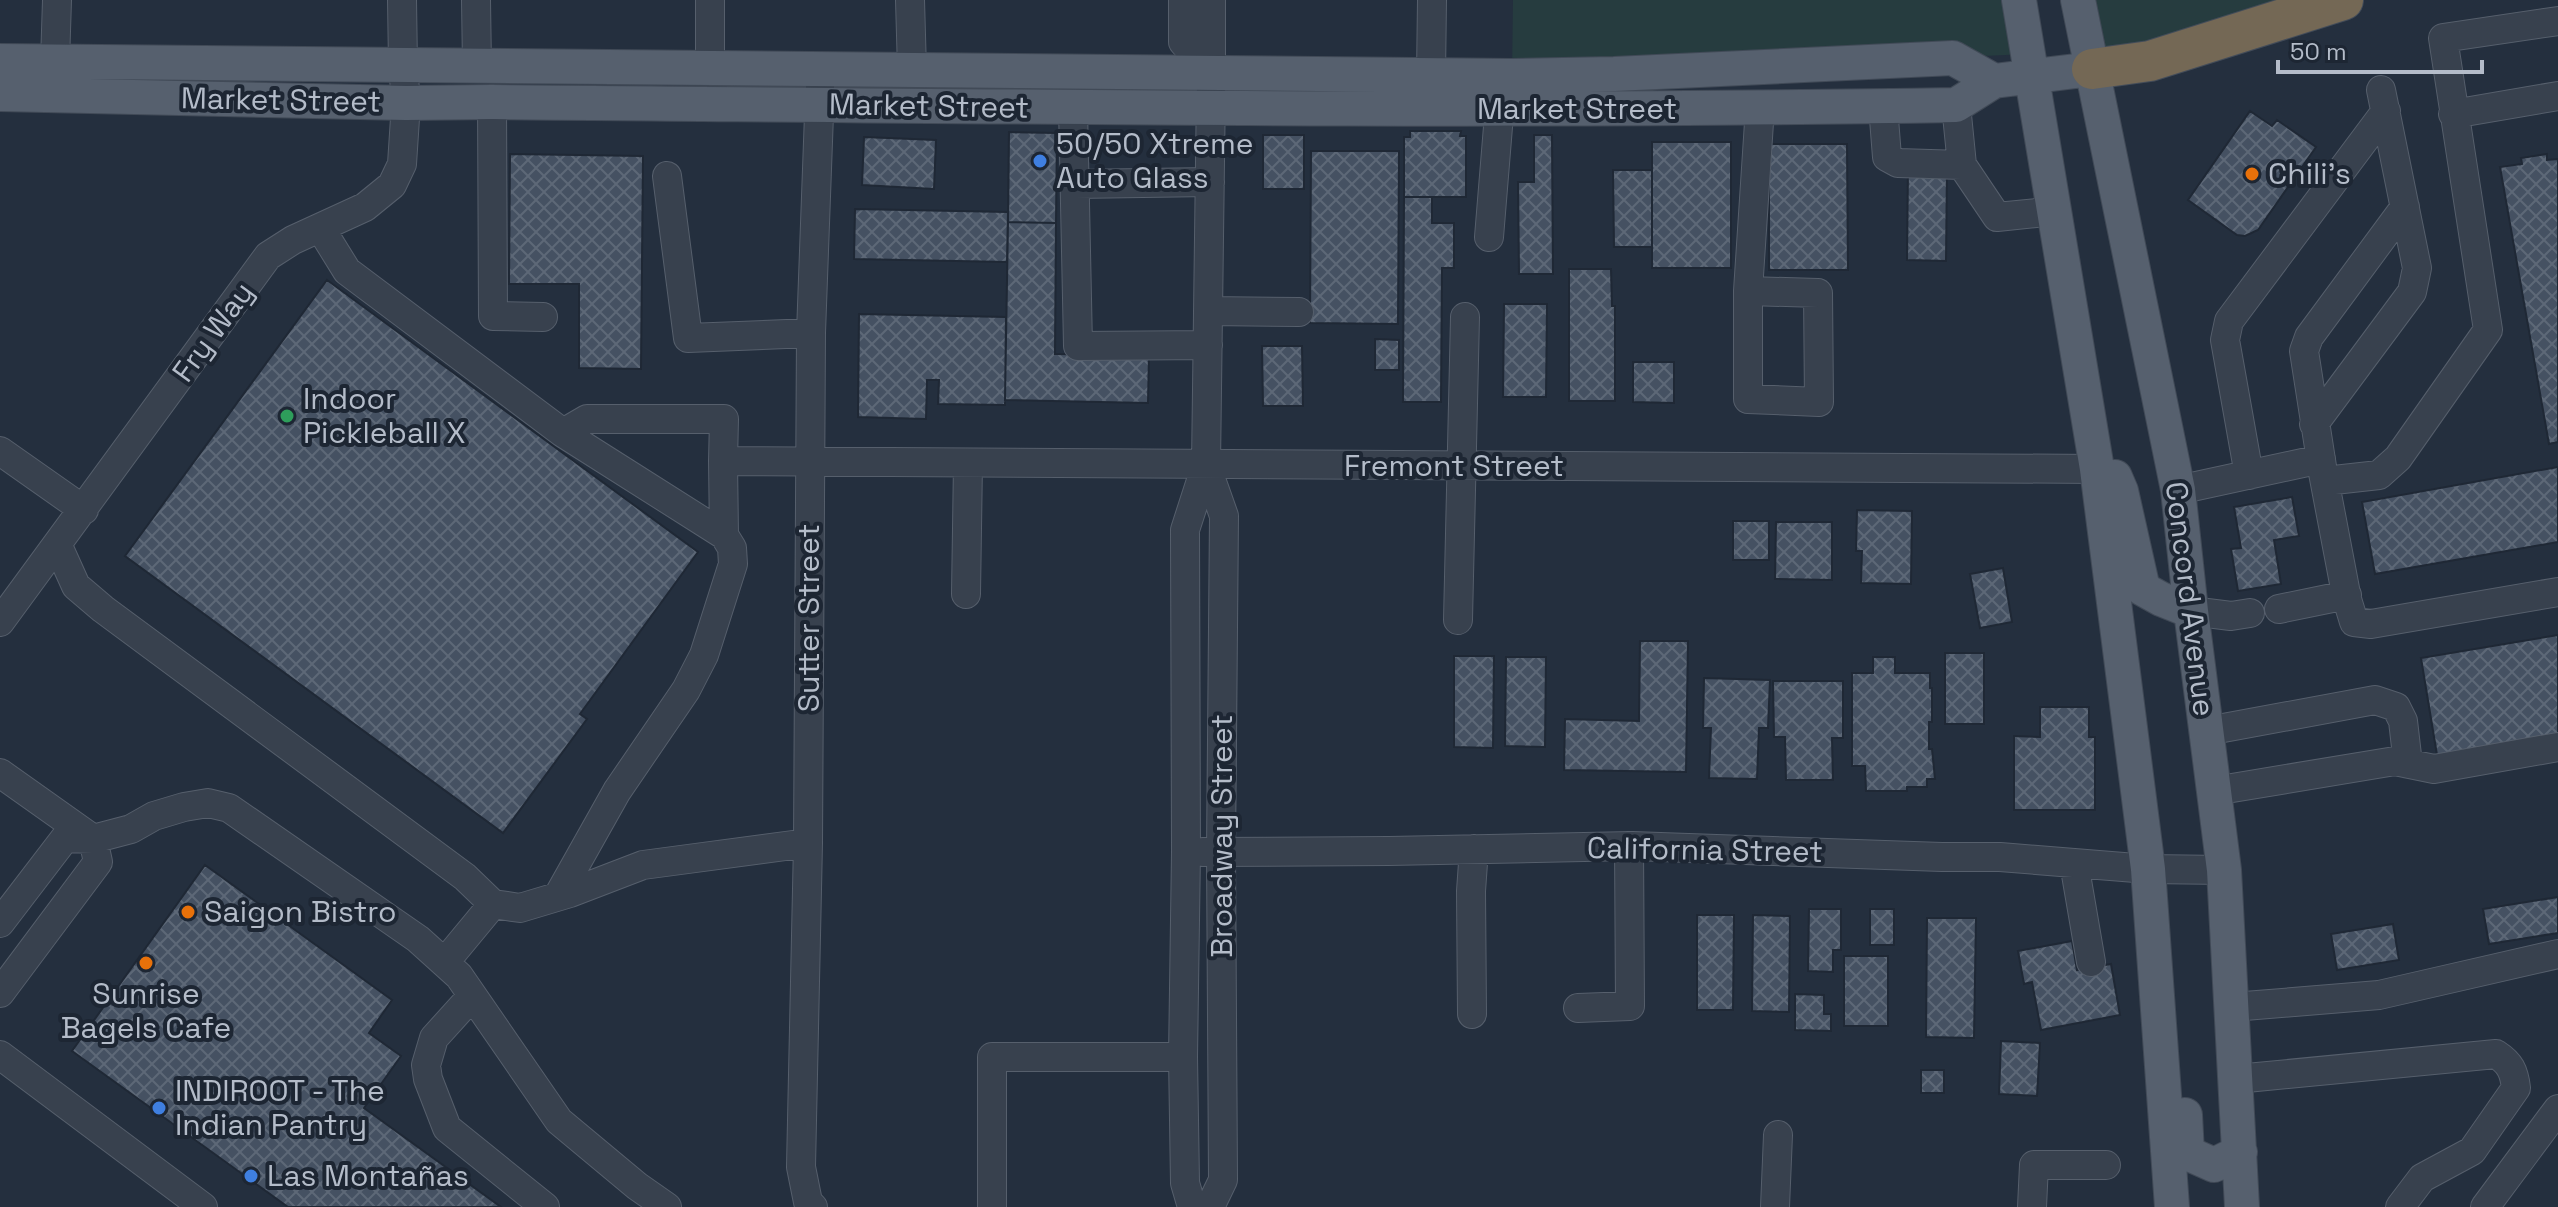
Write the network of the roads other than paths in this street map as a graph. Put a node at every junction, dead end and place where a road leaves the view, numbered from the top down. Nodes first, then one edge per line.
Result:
1 (57, 0) edge
2 (402, 0) edge
3 (476, 0) edge
4 (710, 0) edge
5 (910, 0) edge
6 (1183, 0) edge
7 (1211, 0) edge
8 (1432, 0) edge
9 (2019, 0) edge
10 (2078, 0) edge
11 (2343, 0) edge
12 (2558, 21) edge
13 (0, 61) edge
14 (55, 62) junction
15 (403, 65) junction
16 (477, 66) junction
17 (710, 69) junction
18 (821, 69) junction
19 (2092, 69) junction
20 (912, 70) junction
21 (1211, 73) junction
22 (1431, 75) junction
23 (1501, 76) junction
24 (2033, 77) junction
25 (1994, 81) junction
26 (0, 94) edge
27 (2558, 96) edge
28 (492, 102) junction
29 (406, 103) junction
30 (819, 105) junction
31 (1956, 105) junction
32 (1883, 106) junction
33 (1760, 107) junction
34 (1073, 108) junction
35 (1211, 109) junction
36 (1500, 110) junction
37 (2453, 114) junction
38 (1962, 165) junction
39 (667, 176) dead end
40 (1210, 182) junction
41 (1075, 184) junction
42 (2405, 207) junction
43 (2056, 211) junction
44 (321, 229) junction
45 (1489, 237) dead end
46 (1748, 291) junction
47 (1208, 311) junction
48 (1299, 312) dead end
49 (543, 317) dead end
50 (1465, 317) dead end
51 (811, 333) junction
52 (1208, 345) junction
53 (2314, 424) junction
54 (563, 433) junction
55 (0, 451) edge
56 (723, 461) junction
57 (810, 462) junction
58 (968, 463) junction
59 (1206, 465) junction
60 (1461, 466) junction
61 (2097, 469) junction
62 (2323, 470) junction
63 (2249, 475) junction
64 (2178, 490) junction
65 (84, 510) junction
66 (724, 535) junction
67 (58, 546) junction
68 (2558, 592) edge
69 (966, 594) dead end
70 (2347, 595) junction
71 (2279, 609) dead end
72 (2191, 611) junction
73 (2250, 613) dead end
74 (1458, 620) dead end
75 (0, 622) edge
76 (2207, 731) junction
77 (2558, 747) edge
78 (2408, 764) junction
79 (0, 773) edge
80 (2214, 791) junction
81 (93, 839) junction
82 (808, 843) junction
83 (1629, 846) junction
84 (1474, 849) junction
85 (1186, 852) junction
86 (1221, 852) junction
87 (2074, 863) junction
88 (2148, 869) junction
89 (2224, 870) junction
90 (558, 896) junction
91 (493, 904) junction
92 (0, 923) edge
93 (2558, 954) edge
94 (445, 962) junction
95 (2091, 962) dead end
96 (2156, 976) junction
97 (0, 993) edge
98 (472, 996) junction
99 (2232, 1007) junction
100 (1578, 1008) dead end
101 (1472, 1014) dead end
102 (0, 1055) edge
103 (1183, 1057) junction
104 (2236, 1079) junction
105 (2558, 1109) edge
106 (1778, 1135) dead end
107 (2240, 1152) junction
108 (2106, 1165) dead end
109 (203, 1207) edge
110 (545, 1207) edge
111 (667, 1207) edge
112 (813, 1207) edge
113 (992, 1207) edge
114 (1192, 1207) edge
115 (1210, 1207) edge
116 (1775, 1207) edge
117 (2032, 1207) edge
118 (2172, 1207) edge
119 (2242, 1207) edge
120 (2400, 1207) edge
121 (2485, 1207) edge

1 - 14 street
2 - 15 street, Fry Way
3 - 16 street
4 - 17 street
5 - 20 street
6 - 21 street
7 - 21 street, Broadway Street
8 - 22 street
9 - 24 main road
10 - 19 main road, Concord Avenue
11 - 19 highway
12 - 37 street
13 - 14 main road, Market Street
14 - 15 main road, Market Street
15 - 16 main road, Market Street
15 - 29 street, Fry Way
16 - 17 main road, Market Street
17 - 18 main road, Market Street
18 - 20 main road, Market Street
18 - 30 street, Sutter Street
19 - 24 main road
19 - 64 main road, Concord Avenue
20 - 21 main road, Market Street
21 - 22 main road, Market Street
21 - 35 street, Broadway Street
22 - 23 main road, Market Street
23 - 25 main road, Market Street
23 - 36 street
24 - 25 main road
24 - 43 main road
25 - 31 main road
26 - 29 main road, Market Street
27 - 37 street
28 - 29 main road, Market Street
28 - 30 main road, Market Street
28 - 49 street
29 - 44 street, Fry Way
30 - 34 main road, Market Street
30 - 51 street, Sutter Street
31 - 32 main road, Market Street
31 - 38 street
32 - 33 main road, Market Street
32 - 38 street
33 - 36 main road, Market Street
33 - 46 street
34 - 35 main road, Market Street
34 - 41 street
35 - 36 main road, Market Street
35 - 40 street, Broadway Street
36 - 45 street
37 - 62 street
38 - 43 street
39 - 51 street
40 - 41 street
40 - 47 street, Broadway Street
41 - 52 street
42 - 53 street
42 - 53 street
42 - 63 street
43 - 61 main road
44 - 54 street
44 - 65 street, Fry Way
46 - 46 street
47 - 48 street
47 - 52 street, Broadway Street
50 - 60 street
51 - 57 street, Sutter Street
52 - 59 street, Broadway Street
53 - 62 street
54 - 56 street
54 - 66 street
55 - 65 street
56 - 57 street, Fremont Street
56 - 66 street
57 - 58 street, Fremont Street
57 - 82 street, Sutter Street
58 - 59 street, Fremont Street
58 - 69 street
59 - 60 street, Fremont Street
59 - 85 street, Broadway Street
59 - 86 street, Broadway Street
60 - 61 street, Fremont Street
60 - 74 street
61 - 72 main road
61 - 88 main road
62 - 63 street
62 - 70 street
63 - 64 street
64 - 72 main road, Concord Avenue
65 - 67 street, Fry Way
66 - 90 street
67 - 75 street, Fry Way
67 - 91 street
68 - 70 street
70 - 71 street
72 - 73 street
72 - 76 main road, Concord Avenue
76 - 78 street
76 - 80 main road, Concord Avenue
77 - 78 street
78 - 80 street
79 - 81 street
80 - 89 main road, Concord Avenue
81 - 92 street
81 - 94 street
81 - 97 street
82 - 90 street
82 - 112 street, Sutter Street
83 - 84 street, California Street
83 - 87 street, California Street
83 - 100 street
84 - 86 street, California Street
84 - 101 street
85 - 86 street, California Street
85 - 103 street, Broadway Street
86 - 115 street, Broadway Street
87 - 88 street, California Street
87 - 95 street
88 - 89 street, California Street
88 - 96 main road
89 - 99 main road, Concord Avenue
90 - 91 street
91 - 94 street
93 - 99 street
94 - 98 street
96 - 107 main road
96 - 118 main road
98 - 110 street
98 - 111 street
99 - 104 main road, Concord Avenue
102 - 109 street
103 - 113 street
103 - 114 street, Broadway Street
104 - 107 main road, Concord Avenue
104 - 120 street
105 - 121 street
106 - 116 street
107 - 119 main road, Concord Avenue
108 - 117 street

